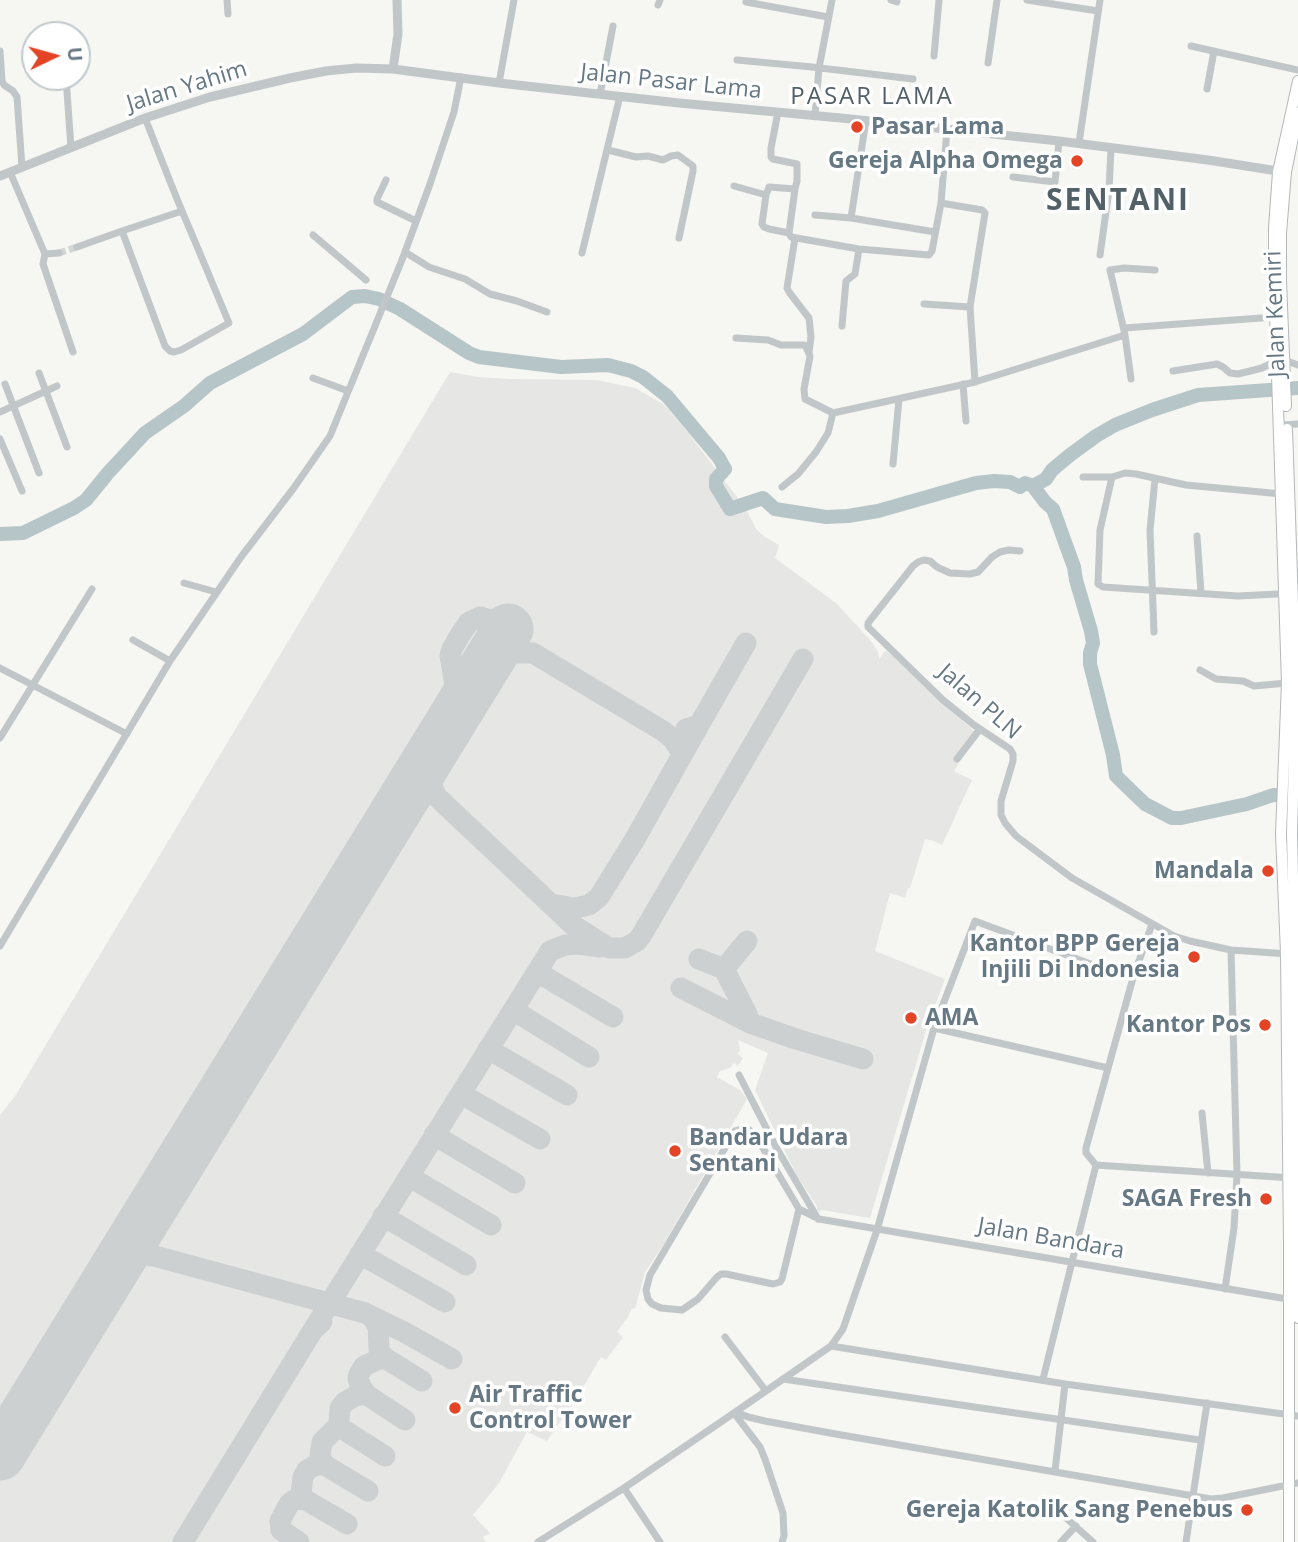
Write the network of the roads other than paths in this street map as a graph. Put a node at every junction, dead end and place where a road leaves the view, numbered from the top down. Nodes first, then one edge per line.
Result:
1 (227, 0) edge
2 (397, 0) edge
3 (514, 0) edge
4 (832, 0) edge
5 (939, 0) edge
6 (998, 0) edge
7 (1027, 0) edge
8 (1100, 0) edge
9 (746, 2) dead end
10 (1098, 11) junction
11 (229, 14) dead end
12 (828, 17) junction
13 (613, 26) dead end
14 (1191, 46) dead end
15 (0, 51) edge
16 (1214, 51) junction
17 (934, 55) dead end
18 (737, 60) dead end
19 (988, 63) dead end
20 (820, 68) junction
21 (393, 69) junction
22 (1298, 70) edge
23 (461, 77) junction
24 (913, 79) dead end
25 (1298, 81) edge
26 (499, 83) junction
27 (1207, 89) dead end
28 (66, 91) edge
29 (600, 94) junction
30 (620, 96) junction
31 (778, 113) junction
32 (1298, 113) edge
33 (815, 115) junction
34 (145, 118) junction
35 (866, 120) junction
36 (947, 129) junction
37 (1059, 141) junction
38 (1079, 144) junction
39 (71, 148) junction
40 (1111, 148) junction
41 (608, 150) junction
42 (22, 167) junction
43 (1287, 172) edge
44 (5, 174) edge
45 (1013, 177) dead end
46 (386, 180) dead end
47 (734, 186) dead end
48 (795, 189) junction
49 (766, 195) junction
50 (941, 203) junction
51 (182, 211) junction
52 (815, 215) dead end
53 (851, 218) junction
54 (416, 221) junction
55 (122, 231) junction
56 (935, 232) junction
57 (313, 235) dead end
58 (792, 236) junction
59 (679, 238) dead end
60 (77, 247) tunnel mouth
61 (859, 249) junction
62 (405, 252) junction
63 (60, 253) tunnel mouth
64 (45, 254) junction
65 (582, 254) dead end
66 (1100, 255) dead end
67 (1155, 270) dead end
68 (366, 280) dead end
69 (925, 304) dead end
70 (970, 307) junction
71 (547, 312) dead end
72 (1275, 317) junction
73 (842, 326) dead end
74 (1125, 332) junction
75 (736, 338) dead end
76 (73, 352) dead end
77 (809, 352) junction
78 (1280, 364) junction
79 (1298, 365) edge
80 (1172, 371) dead end
81 (39, 373) dead end
82 (313, 378) dead end
83 (1131, 379) dead end
84 (975, 382) junction
85 (5, 384) dead end
86 (964, 384) junction
87 (57, 386) dead end
88 (46, 391) junction
89 (348, 391) junction
90 (899, 399) junction
91 (12, 406) junction
92 (0, 412) edge
93 (833, 414) junction
94 (967, 421) dead end
95 (1288, 424) edge
96 (0, 439) edge
97 (67, 447) dead end
98 (894, 464) dead end
99 (39, 473) dead end
100 (1083, 477) dead end
101 (1112, 477) junction
102 (1155, 479) junction
103 (782, 487) dead end
104 (22, 491) dead end
105 (1282, 495) junction
106 (1294, 525) edge
107 (1197, 536) dead end
108 (1020, 551) dead end
109 (184, 583) dead end
110 (92, 589) dead end
111 (1152, 589) junction
112 (216, 592) junction
113 (1201, 593) junction
114 (1292, 594) edge
115 (1154, 632) dead end
116 (133, 640) dead end
117 (170, 661) junction
118 (0, 668) edge
119 (1200, 670) dead end
120 (33, 684) junction
121 (1287, 684) junction
122 (1293, 724) edge
123 (979, 729) junction
124 (127, 734) junction
125 (0, 738) edge
126 (957, 759) dead end
127 (1286, 834) junction
128 (1152, 924) junction
129 (1296, 930) edge
130 (0, 946) edge
131 (1231, 950) junction
132 (1290, 954) junction
133 (1133, 978) junction
134 (934, 1028) junction
135 (1108, 1068) junction
136 (739, 1074) dead end
137 (1293, 1085) edge
138 (1202, 1113) dead end
139 (1096, 1166) junction
140 (1208, 1173) junction
141 (1237, 1174) junction
142 (1292, 1178) edge
143 (799, 1209) junction
144 (819, 1219) junction
145 (877, 1230) junction
146 (1072, 1262) junction
147 (1225, 1289) junction
148 (1293, 1300) edge
149 (1298, 1318) edge
150 (725, 1337) dead end
151 (831, 1346) junction
152 (783, 1379) junction
153 (1043, 1379) junction
154 (1065, 1384) junction
155 (766, 1391) junction
156 (1207, 1403) junction
157 (735, 1413) junction
158 (1293, 1415) edge
159 (1060, 1420) junction
160 (1200, 1440) junction
161 (1055, 1471) junction
162 (1293, 1483) edge
163 (624, 1488) junction
164 (1193, 1496) junction
165 (1057, 1510) dead end
166 (1293, 1515) edge
167 (1076, 1526) junction
168 (538, 1542) edge
169 (660, 1542) edge
170 (782, 1542) edge
171 (1061, 1542) edge
172 (1093, 1542) edge
173 (1186, 1542) edge
174 (1289, 1542) edge

1 - 11 street
2 - 21 street
3 - 26 street
4 - 12 street
5 - 17 street
6 - 19 street
7 - 10 street
8 - 10 street
9 - 12 street
10 - 38 street
12 - 20 street
13 - 29 street
14 - 16 street
15 - 42 street
16 - 22 street
16 - 27 street
18 - 20 street
20 - 24 street
20 - 33 street
21 - 23 street, Jalan Pasar Lama
21 - 34 street, Jalan Yahim
23 - 26 street, Jalan Pasar Lama
23 - 54 street
25 - 43 highway, Jalan Kemiri
26 - 29 street, Jalan Pasar Lama
28 - 39 street
29 - 30 street, Jalan Pasar Lama
30 - 31 street, Jalan Pasar Lama
30 - 41 street
31 - 33 street, Jalan Pasar Lama
31 - 48 street
32 - 43 highway, Jalan Kemiri
33 - 35 street, Jalan Pasar Lama
34 - 39 street, Jalan Yahim
34 - 51 street
35 - 36 street, Jalan Pasar Lama
35 - 53 street
36 - 37 street, Jalan Pasar Lama
36 - 50 street
37 - 38 street, Jalan Pasar Lama
37 - 45 street
38 - 40 street, Jalan Pasar Lama
39 - 42 street, Jalan Yahim
40 - 43 street, Jalan Pasar Lama
40 - 66 street
41 - 59 street
41 - 65 street
42 - 44 street, Jalan Yahim
43 - 72 highway, Jalan Kemiri
43 - 78 highway, Jalan Kemiri
44 - 64 street
46 - 54 street
47 - 49 street
48 - 49 street
48 - 58 street
49 - 58 street
50 - 56 street
50 - 70 street
51 - 55 street
51 - 55 street
52 - 53 street
53 - 56 street
54 - 62 street
55 - 60 street
56 - 61 street
57 - 68 street
58 - 61 street
58 - 77 street
61 - 73 street
62 - 71 street
62 - 89 street
63 - 64 street
64 - 76 street
67 - 74 street
69 - 70 street
70 - 84 street
72 - 74 street
72 - 78 highway, Jalan Kemiri
74 - 83 street
74 - 84 street
75 - 77 street
77 - 93 street
78 - 79 street
78 - 80 street
78 - 95 highway, Jalan Kemiri
81 - 88 street
82 - 89 street
84 - 86 street
85 - 91 street
86 - 90 street
86 - 94 street
87 - 88 street
88 - 91 street
88 - 97 street
89 - 112 street
90 - 93 street
90 - 98 street
91 - 92 street
91 - 99 street
93 - 103 street
95 - 105 highway, Jalan Kemiri
95 - 106 highway, Jalan Kemiri
96 - 104 street
100 - 101 street
101 - 102 street
101 - 111 street
102 - 105 street
102 - 111 street
105 - 114 highway, Jalan Kemiri
106 - 114 highway, Jalan Kemiri
107 - 113 street
108 - 123 street, Jalan PLN
109 - 112 street
110 - 120 street
111 - 113 street
111 - 115 street
112 - 117 street
113 - 114 street
114 - 121 highway, Jalan Kemiri
114 - 122 highway, Jalan Kemiri
116 - 117 street
117 - 124 street
118 - 120 street
119 - 121 street
120 - 124 street
120 - 125 street
121 - 122 highway, Jalan Kemiri
122 - 127 highway, Jalan Kemiri
123 - 126 street
123 - 128 street, Jalan PLN
124 - 130 street
127 - 129 highway
127 - 132 highway
128 - 131 street, Jalan PLN
128 - 133 street
129 - 132 highway
131 - 132 street, Jalan PLN
131 - 141 street
132 - 137 highway
133 - 134 street
133 - 135 street
134 - 135 street
134 - 145 street
135 - 139 street
136 - 144 street
137 - 142 highway
138 - 140 street
139 - 140 street
139 - 146 street
140 - 141 street
141 - 142 street
141 - 147 street
142 - 148 highway
143 - 143 street
143 - 144 street, Jalan Bandara
144 - 145 street, Jalan Bandara
145 - 146 street, Jalan Bandara
145 - 151 street
146 - 147 street, Jalan Bandara
146 - 153 street
147 - 148 street, Jalan Bandara
148 - 149 highway
148 - 158 highway
150 - 155 street
151 - 152 street
151 - 153 street
152 - 155 street
152 - 159 street
153 - 154 street
154 - 156 street
154 - 159 street
155 - 157 street
156 - 158 street
156 - 160 street
157 - 161 street
157 - 163 street
157 - 170 street
158 - 162 highway
159 - 160 street
159 - 161 street
160 - 164 street
161 - 164 street
162 - 164 street
162 - 166 highway
163 - 168 street
163 - 169 street
164 - 173 street
165 - 167 street
166 - 174 highway
167 - 171 street
167 - 172 street

